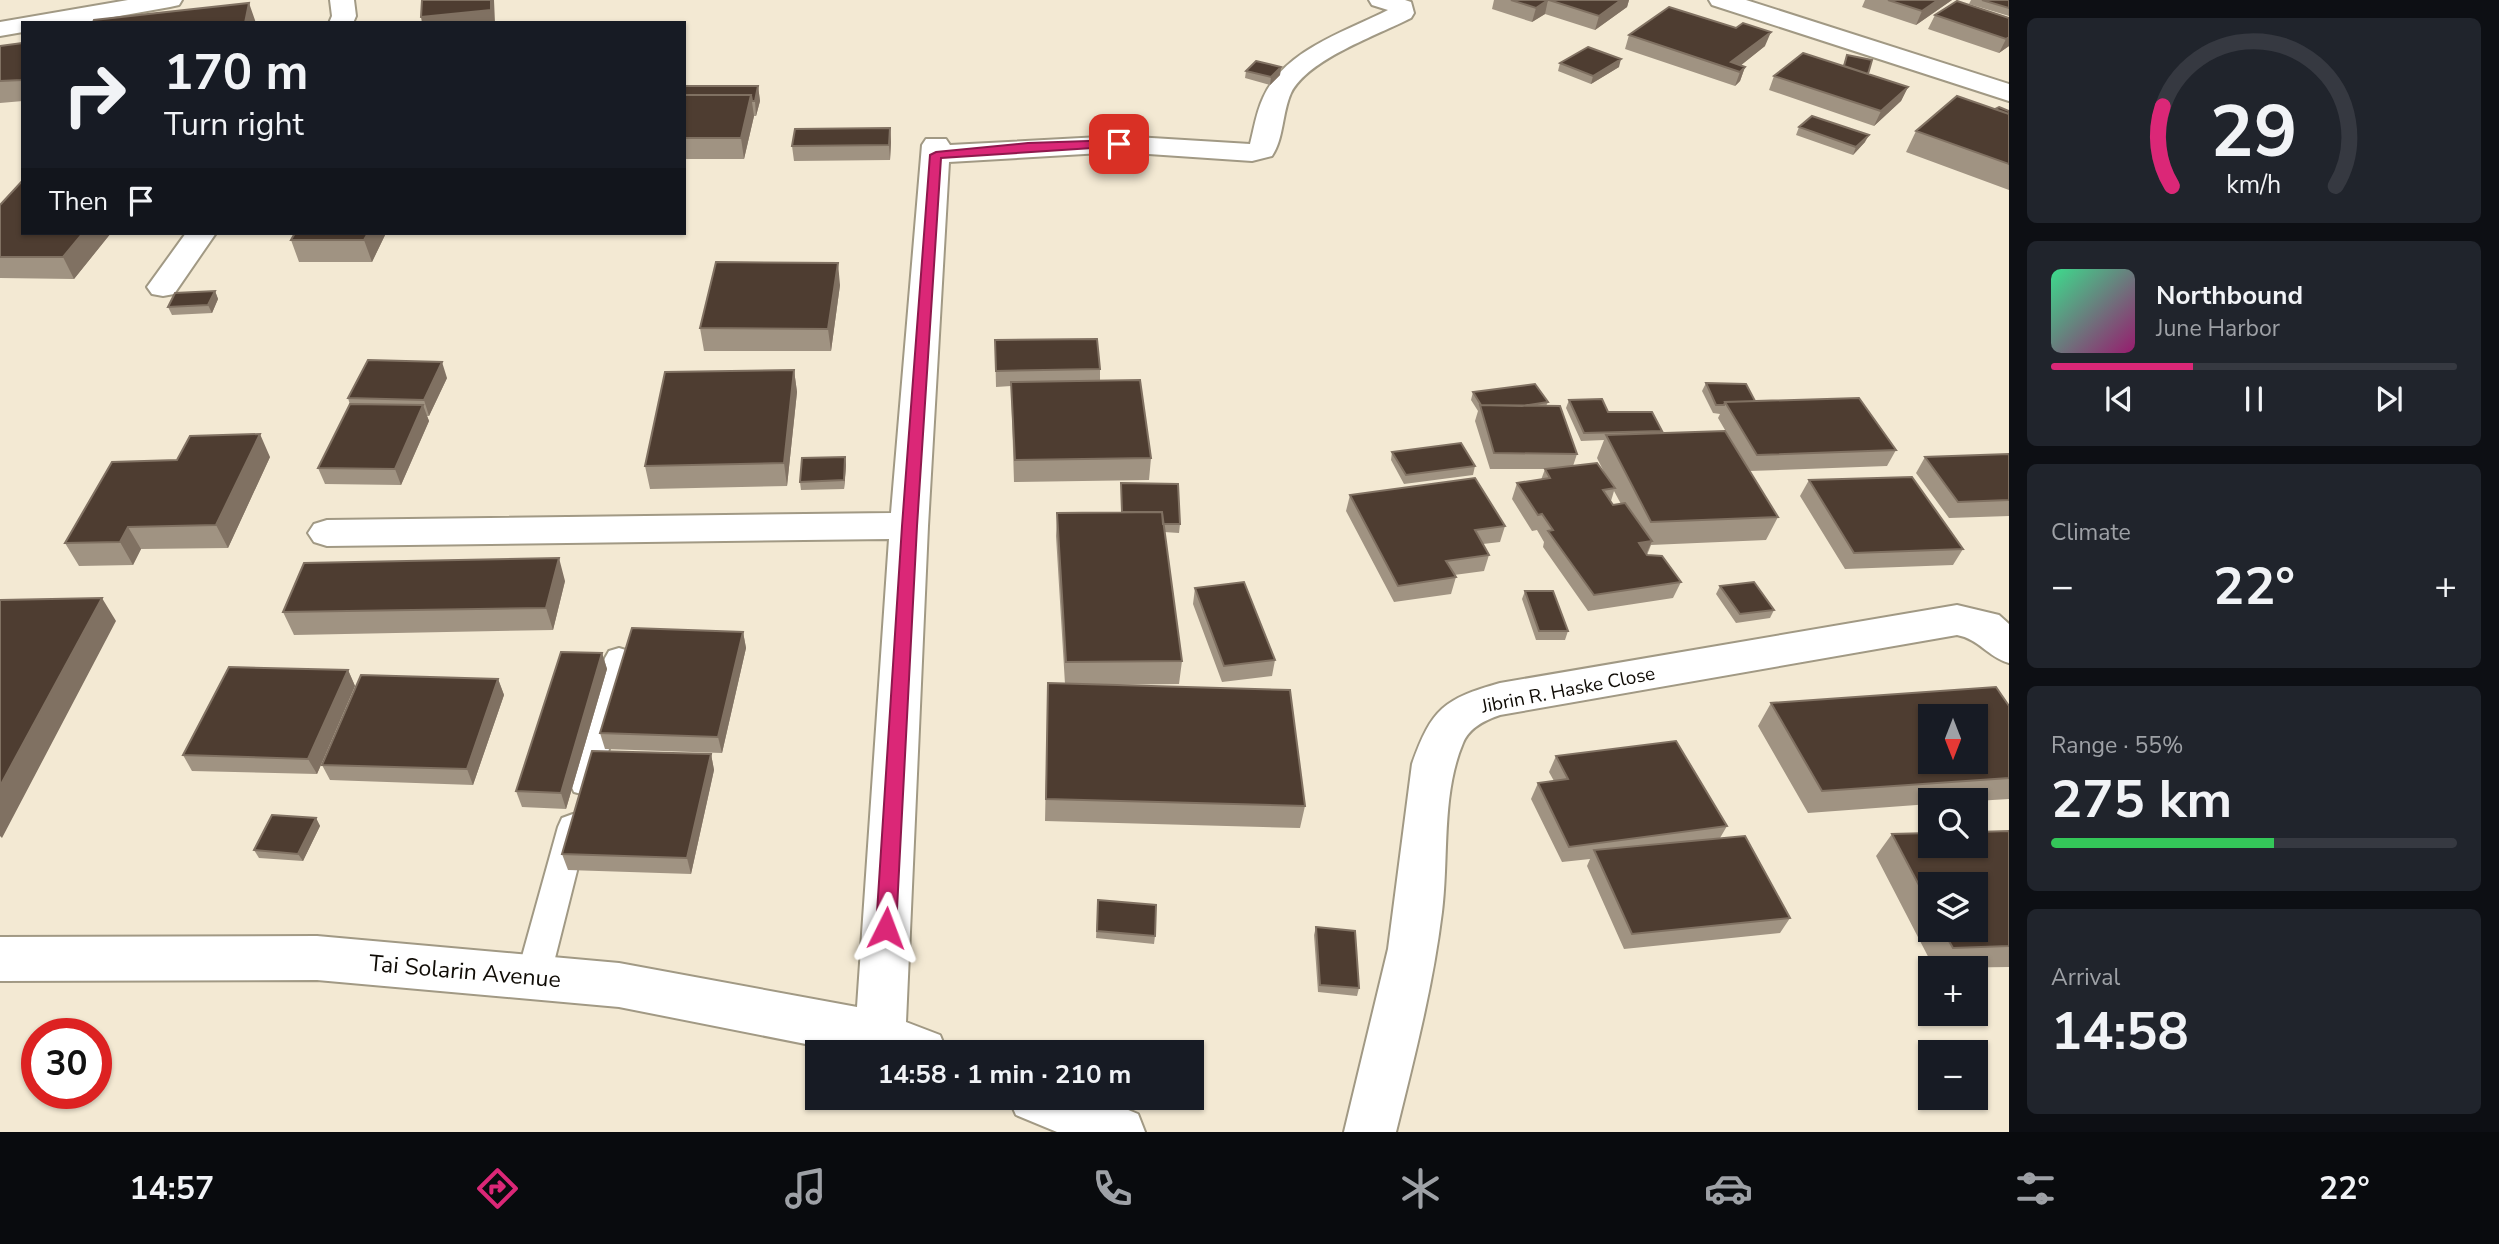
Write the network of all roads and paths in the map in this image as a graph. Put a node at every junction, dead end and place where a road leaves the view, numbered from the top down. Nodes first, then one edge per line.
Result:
1 (170, 0) edge
2 (342, 0) edge
3 (1381, 0) edge
4 (1721, 0) edge
5 (48, 21) edge
6 (342, 21) edge
7 (21, 25) edge
8 (0, 29) edge
9 (2009, 93) edge
10 (200, 235) edge
11 (163, 287) dead end
12 (909, 526) junction
13 (327, 533) dead end
14 (2009, 648) edge
15 (619, 658) dead end
16 (0, 959) edge
17 (533, 978) junction
18 (886, 1040) edge
19 (901, 1040) edge
20 (1066, 1110) edge
21 (1119, 1132) edge
22 (1370, 1132) edge

1 - 5 street
2 - 6 street
3 - 12 street
4 - 9 street
7 - 8 street
10 - 11 street
12 - 13 street
12 - 19 street
14 - 22 street, Jibrin R. Haske Close
15 - 17 lane
16 - 17 street, Tai Solarin Avenue
17 - 18 street, Tai Solarin Avenue
20 - 21 street

